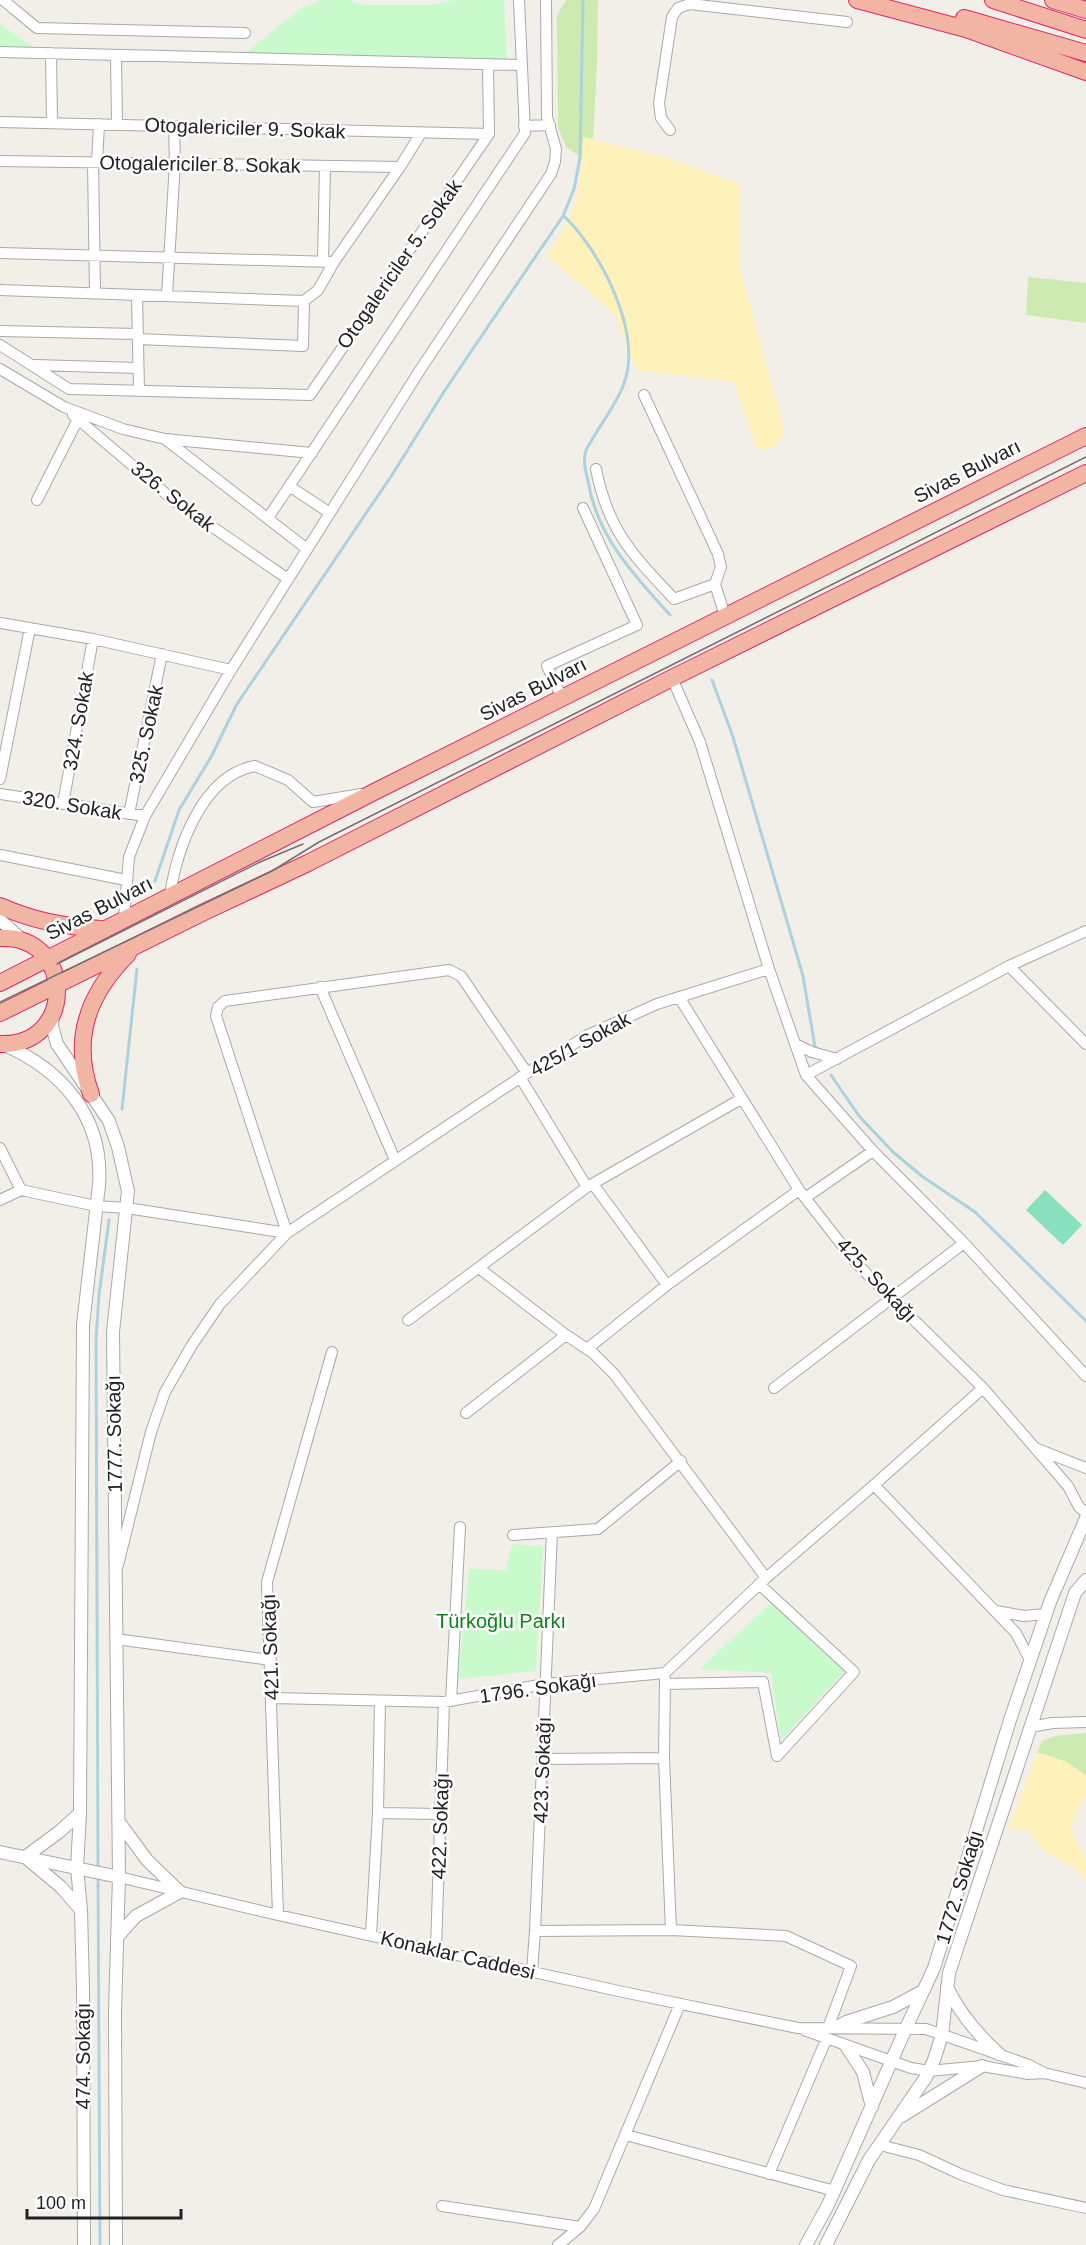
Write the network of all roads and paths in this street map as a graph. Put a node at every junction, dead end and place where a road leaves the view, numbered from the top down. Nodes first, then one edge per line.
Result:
1 (3, 0) edge
2 (519, 0) edge
3 (546, 0) edge
4 (857, 0) edge
5 (872, 0) edge
6 (993, 0) edge
7 (1053, 0) edge
8 (704, 3) edge
9 (1086, 10) edge
10 (847, 22) dead end
11 (1086, 30) edge
12 (244, 33) dead end
13 (0, 52) edge
14 (51, 53) junction
15 (1086, 53) edge
16 (116, 54) junction
17 (488, 64) junction
18 (522, 65) junction
19 (1086, 72) edge
20 (0, 122) edge
21 (52, 123) junction
22 (99, 124) junction
23 (117, 125) junction
24 (550, 125) junction
25 (174, 126) junction
26 (524, 126) junction
27 (670, 130) dead end
28 (421, 133) junction
29 (489, 134) junction
30 (0, 161) edge
31 (95, 162) junction
32 (175, 163) junction
33 (325, 166) junction
34 (400, 167) junction
35 (0, 254) edge
36 (94, 256) junction
37 (169, 258) junction
38 (329, 262) junction
39 (0, 290) edge
40 (94, 292) junction
41 (136, 295) junction
42 (167, 295) junction
43 (304, 300) junction
44 (0, 331) edge
45 (138, 336) junction
46 (0, 345) edge
47 (32, 365) junction
48 (138, 368) junction
49 (0, 369) edge
50 (139, 390) junction
51 (644, 395) dead end
52 (64, 407) junction
53 (78, 419) junction
54 (1086, 436) edge
55 (165, 439) junction
56 (312, 453) junction
57 (596, 469) dead end
58 (1086, 473) edge
59 (290, 486) junction
60 (37, 500) dead end
61 (583, 508) dead end
62 (330, 513) junction
63 (268, 518) junction
64 (308, 549) junction
65 (288, 579) junction
66 (715, 584) junction
67 (725, 616) junction
68 (0, 622) edge
69 (30, 628) junction
70 (93, 639) junction
71 (162, 654) junction
72 (231, 670) junction
73 (672, 678) junction
74 (562, 698) junction
75 (0, 779) edge
76 (376, 791) junction
77 (0, 794) edge
78 (63, 804) junction
79 (129, 814) junction
80 (145, 816) junction
81 (0, 855) edge
82 (126, 880) junction
83 (170, 895) junction
84 (0, 906) edge
85 (124, 918) junction
86 (0, 920) edge
87 (102, 929) junction
88 (1086, 931) edge
89 (0, 938) edge
90 (24, 942) junction
91 (135, 948) junction
92 (46, 958) junction
93 (1009, 966) junction
94 (769, 969) junction
95 (0, 983) edge
96 (57, 985) junction
97 (320, 987) junction
98 (679, 997) junction
99 (53, 1012) junction
100 (0, 1013) edge
101 (1, 1044) edge
102 (795, 1044) junction
103 (1086, 1044) edge
104 (837, 1059) junction
105 (523, 1075) junction
106 (806, 1075) junction
107 (92, 1094) junction
108 (741, 1099) junction
109 (0, 1148) edge
110 (873, 1151) junction
111 (395, 1160) junction
112 (590, 1185) junction
113 (21, 1190) junction
114 (802, 1194) junction
115 (0, 1200) edge
116 (96, 1206) junction
117 (127, 1208) junction
118 (286, 1233) junction
119 (964, 1244) junction
120 (478, 1268) junction
121 (667, 1285) junction
122 (892, 1298) junction
123 (408, 1320) dead end
124 (566, 1335) junction
125 (587, 1349) junction
126 (332, 1352) dead end
127 (1086, 1376) edge
128 (774, 1388) dead end
129 (983, 1388) junction
130 (466, 1413) dead end
131 (1032, 1447) junction
132 (681, 1461) junction
133 (1086, 1468) edge
134 (874, 1485) junction
135 (1086, 1513) edge
136 (1086, 1518) edge
137 (460, 1527) dead end
138 (552, 1532) junction
139 (513, 1535) dead end
140 (116, 1573) junction
141 (1086, 1580) edge
142 (763, 1581) junction
143 (996, 1611) junction
144 (1046, 1614) junction
145 (116, 1639) junction
146 (271, 1660) junction
147 (1030, 1660) junction
148 (665, 1673) junction
149 (545, 1684) junction
150 (665, 1684) junction
151 (272, 1698) junction
152 (380, 1701) junction
153 (447, 1701) junction
154 (1086, 1722) edge
155 (1031, 1727) junction
156 (664, 1758) junction
157 (542, 1759) junction
158 (80, 1813) junction
159 (378, 1813) junction
160 (441, 1814) junction
161 (118, 1821) junction
162 (0, 1852) edge
163 (25, 1857) junction
164 (80, 1869) junction
165 (115, 1876) junction
166 (180, 1892) junction
167 (81, 1910) junction
168 (278, 1915) junction
169 (671, 1930) junction
170 (535, 1932) junction
171 (371, 1935) junction
172 (118, 1936) junction
173 (436, 1949) junction
174 (532, 1972) junction
175 (947, 1987) junction
176 (923, 1991) junction
177 (680, 2004) junction
178 (832, 2027) junction
179 (798, 2028) junction
180 (906, 2028) junction
181 (942, 2035) junction
182 (826, 2040) junction
183 (846, 2046) junction
184 (999, 2054) junction
185 (891, 2062) junction
186 (982, 2066) junction
187 (929, 2071) junction
188 (1044, 2073) junction
189 (1086, 2083) edge
190 (872, 2107) junction
191 (896, 2120) junction
192 (626, 2135) junction
193 (879, 2145) junction
194 (769, 2174) junction
195 (835, 2191) junction
196 (442, 2206) dead end
197 (1086, 2208) edge
198 (580, 2227) junction
199 (84, 2245) edge
200 (116, 2245) edge
201 (558, 2245) edge
202 (806, 2245) edge
203 (826, 2245) edge

1 - 12 street
2 - 18 street
3 - 24 street
4 - 19 highway
5 - 15 highway
6 - 11 highway
7 - 9 highway
8 - 10 street
8 - 27 street
13 - 14 street
14 - 16 street
14 - 21 street
16 - 17 street
16 - 23 street
17 - 18 street
17 - 29 street
18 - 26 street
20 - 21 street, Otogalericiler 9. Sokak
21 - 22 street, Otogalericiler 9. Sokak
22 - 23 street, Otogalericiler 9. Sokak
22 - 31 street
23 - 25 street, Otogalericiler 9. Sokak
24 - 26 street
24 - 62 street
25 - 28 street, Otogalericiler 9. Sokak
25 - 32 street
26 - 56 street
28 - 29 street, Otogalericiler 9. Sokak
28 - 34 street
29 - 50 street, Otogalericiler 5. Sokak
30 - 31 street, Otogalericiler 8. Sokak
31 - 32 street, Otogalericiler 8. Sokak
31 - 36 street
32 - 33 street, Otogalericiler 8. Sokak
32 - 37 street
33 - 34 street, Otogalericiler 8. Sokak
33 - 38 street
34 - 38 street
35 - 36 street
36 - 37 street
36 - 40 street
37 - 38 street
37 - 42 street
38 - 43 street
39 - 40 street
40 - 41 street
41 - 42 street
41 - 45 street
42 - 43 street
43 - 45 street
44 - 45 street
45 - 48 street
46 - 47 street
47 - 48 street
47 - 50 street
48 - 50 street
49 - 52 street
51 - 66 street
52 - 53 street, 326. Sokak
52 - 55 street
53 - 60 street
53 - 65 street, 326. Sokak
54 - 67 highway, Sivas Bulvarı
55 - 56 street
55 - 63 street
56 - 59 street
57 - 66 street
58 - 73 highway
59 - 62 street
59 - 63 street
61 - 74 street
62 - 64 street
63 - 64 street
64 - 65 street
65 - 72 street
66 - 67 street
67 - 74 highway, Sivas Bulvarı
68 - 69 street
69 - 70 street
69 - 75 street
70 - 71 street
70 - 78 street, 324. Sokak
71 - 72 street
71 - 79 street, 325. Sokak
72 - 80 street
73 - 91 highway
73 - 94 street
74 - 76 highway, Sivas Bulvarı
76 - 83 highway, Sivas Bulvarı
76 - 83 street
77 - 78 street, 320. Sokak
78 - 79 street, 320. Sokak
79 - 80 street, 320. Sokak
80 - 82 street
81 - 82 street
82 - 85 street
83 - 85 highway, Sivas Bulvarı
84 - 87 highway
85 - 87 highway, Sivas Bulvarı
86 - 90 street
87 - 92 highway, Sivas Bulvarı
88 - 93 street
89 - 90 highway
90 - 92 highway
91 - 96 highway
91 - 107 highway
92 - 95 highway, Sivas Bulvarı
92 - 96 highway
93 - 103 street
93 - 104 street
94 - 98 street, 425/1 Sokak
94 - 102 street
96 - 99 highway
96 - 100 highway
97 - 105 street
97 - 111 street
97 - 118 street
98 - 105 street, 425/1 Sokak
98 - 108 street, 425. Sokağı
99 - 101 highway
99 - 107 street, 1777. Sokağı
101 - 116 street, 1777. Sokağı
102 - 104 street
102 - 106 street
104 - 106 street
105 - 111 street, 425/1 Sokak
105 - 112 street
106 - 110 street
107 - 117 street, 1777. Sokağı
108 - 112 street
108 - 114 street, 425. Sokağı
109 - 113 street
110 - 114 street
110 - 119 street
111 - 118 street, 425/1 Sokak
112 - 120 street
112 - 121 street
113 - 115 street
113 - 116 street
114 - 121 street
114 - 122 street, 425. Sokağı
116 - 117 street
116 - 158 street, 1777. Sokağı
117 - 118 street
117 - 140 street, 1777. Sokağı
118 - 140 street, 425/1 Sokak
119 - 122 street
119 - 127 street
120 - 123 street
120 - 124 street
121 - 125 street
122 - 128 street
122 - 129 street, 425. Sokağı
124 - 125 street
124 - 130 street
125 - 132 street
126 - 146 street, 421. Sokağı
129 - 131 street, 425. Sokağı
129 - 134 street
131 - 133 street, 425. Sokağı
131 - 135 street, 425. Sokağı
132 - 138 street
132 - 142 street
134 - 142 street
134 - 143 street
136 - 144 street, 1772. Sokağı
137 - 153 street, 422. Sokağı
138 - 139 street
138 - 149 street, 423. Sokağı
140 - 145 street, 1777. Sokağı
141 - 155 street, 1772. Sokağı
142 - 148 street
142 - 150 street
143 - 144 street
143 - 147 street
144 - 147 street, 1772. Sokağı
145 - 146 street
145 - 161 street, 1777. Sokağı
146 - 151 street, 421. Sokağı
147 - 176 street, 1772. Sokağı
148 - 149 street, 1796. Sokağı
148 - 150 street
149 - 153 street, 1796. Sokağı
149 - 157 street, 423. Sokağı
150 - 156 street
151 - 152 street, 1796. Sokağı
151 - 168 street, 421. Sokağı
152 - 153 street, 1796. Sokağı
152 - 159 street
153 - 160 street, 422. Sokağı
154 - 155 street
155 - 175 street, 1772. Sokağı
156 - 157 street
156 - 169 street
157 - 170 street, 423. Sokağı
158 - 163 street
158 - 164 street, 1777. Sokağı
159 - 160 street
159 - 171 street
160 - 173 street, 422. Sokağı
161 - 165 street, 1777. Sokağı
161 - 166 street
162 - 163 street
163 - 164 street
163 - 167 street
164 - 165 street
164 - 167 street, 474. Sokağı
165 - 166 street, Konaklar Caddesi
165 - 172 street, 474. Sokağı
166 - 168 street, Konaklar Caddesi
166 - 172 street
167 - 199 street, 474. Sokağı
168 - 171 street, Konaklar Caddesi
169 - 170 street
169 - 178 street
170 - 174 street, 423. Sokağı
171 - 173 street, Konaklar Caddesi
172 - 200 street, 474. Sokağı
173 - 174 street, Konaklar Caddesi
174 - 177 street, Konaklar Caddesi
175 - 181 street, 1772. Sokağı
175 - 184 street
176 - 178 street
176 - 180 street, 1772. Sokağı
177 - 179 street, Konaklar Caddesi
177 - 192 street
178 - 179 street, Konaklar Caddesi
178 - 180 street, Konaklar Caddesi
179 - 182 street, Konaklar Caddesi
180 - 181 street, Konaklar Caddesi
180 - 185 street, 1772. Sokağı
181 - 184 street, Konaklar Caddesi
181 - 187 street, 1772. Sokağı
182 - 183 street, Konaklar Caddesi
182 - 194 street
183 - 185 street, Konaklar Caddesi
183 - 190 street
184 - 188 street, Konaklar Caddesi
185 - 187 street, Konaklar Caddesi
185 - 190 street, 1772. Sokağı
186 - 187 street, Konaklar Caddesi
186 - 188 street, Konaklar Caddesi
186 - 191 street
187 - 191 street, 1772. Sokağı
188 - 189 street, Konaklar Caddesi
190 - 195 street, 1772. Sokağı
191 - 193 street, 1772. Sokağı
192 - 194 street
192 - 198 street
193 - 197 street
193 - 203 street, 1772. Sokağı
194 - 195 street
195 - 202 street, 1772. Sokağı
196 - 198 street
198 - 201 street

